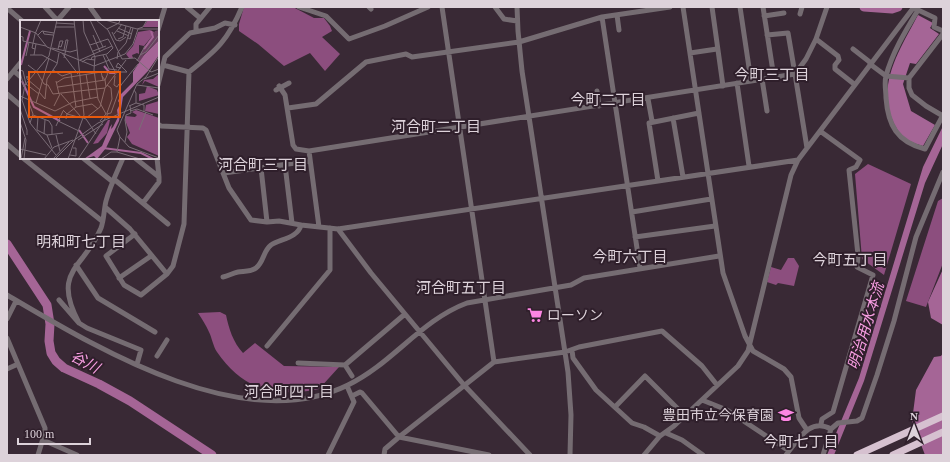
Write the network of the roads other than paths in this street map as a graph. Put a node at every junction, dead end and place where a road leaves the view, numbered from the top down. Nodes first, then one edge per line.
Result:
1 (45, 7) edge
2 (69, 7) edge
3 (90, 7) edge
4 (165, 7) edge
5 (187, 7) edge
6 (210, 7) edge
7 (242, 7) edge
8 (299, 7) edge
9 (428, 7) edge
10 (442, 7) edge
11 (495, 7) edge
12 (517, 7) edge
13 (670, 7) edge
14 (683, 7) edge
15 (712, 7) edge
16 (740, 7) edge
17 (763, 7) edge
18 (802, 7) edge
19 (826, 7) edge
20 (7, 8) edge
21 (915, 8) edge
22 (314, 9) edge
23 (632, 10) edge
24 (784, 13) dead end
25 (800, 14) dead end
26 (617, 15) junction
27 (764, 16) junction
28 (602, 17) junction
29 (200, 18) junction
30 (21, 20) edge
31 (56, 20) edge
32 (58, 20) edge
33 (99, 20) edge
34 (517, 20) junction
35 (235, 25) junction
36 (159, 27) edge
37 (619, 30) dead end
38 (196, 31) junction
39 (943, 31) edge
40 (943, 34) edge
41 (767, 35) junction
42 (816, 39) junction
43 (519, 42) junction
44 (717, 49) junction
45 (853, 49) dead end
46 (449, 52) junction
47 (690, 53) junction
48 (20, 63) edge
49 (871, 64) junction
50 (163, 65) junction
51 (14, 70) junction
52 (189, 72) junction
53 (796, 74) junction
54 (20, 76) edge
55 (886, 76) junction
56 (774, 78) junction
57 (909, 78) junction
58 (7, 79) edge
59 (762, 79) junction
60 (159, 81) edge
61 (750, 81) junction
62 (289, 83) dead end
63 (737, 83) junction
64 (854, 84) junction
65 (723, 86) junction
66 (597, 91) dead end
67 (696, 91) junction
68 (7, 94) edge
69 (648, 99) junction
70 (614, 103) junction
71 (20, 105) edge
72 (599, 106) junction
73 (288, 108) junction
74 (767, 111) dead end
75 (700, 113) junction
76 (943, 115) edge
77 (529, 117) junction
78 (674, 118) junction
79 (652, 121) junction
80 (159, 125) edge
81 (187, 127) junction
82 (459, 127) junction
83 (820, 131) junction
84 (7, 144) edge
85 (807, 148) junction
86 (309, 151) junction
87 (20, 155) edge
88 (24, 159) edge
89 (84, 159) edge
90 (122, 159) edge
91 (136, 159) edge
92 (157, 159) edge
93 (798, 160) junction
94 (310, 161) junction
95 (285, 165) junction
96 (749, 166) junction
97 (261, 168) junction
98 (943, 172) edge
99 (224, 173) junction
100 (708, 173) junction
101 (159, 177) junction
102 (683, 177) junction
103 (114, 181) junction
104 (658, 181) junction
105 (628, 186) junction
106 (542, 199) junction
107 (711, 199) junction
108 (143, 203) junction
109 (105, 207) junction
110 (472, 209) junction
111 (632, 212) junction
112 (102, 221) junction
113 (267, 222) junction
114 (292, 223) junction
115 (168, 224) dead end
116 (301, 225) junction
117 (715, 226) junction
118 (319, 227) junction
119 (330, 228) junction
120 (338, 229) junction
121 (135, 234) junction
122 (635, 237) junction
123 (151, 256) junction
124 (719, 256) junction
125 (76, 265) junction
126 (640, 268) junction
127 (168, 274) junction
128 (223, 277) dead end
129 (119, 278) junction
130 (555, 287) junction
131 (7, 295) edge
132 (484, 299) junction
133 (59, 300) dead end
134 (16, 301) junction
135 (405, 314) junction
136 (7, 319) edge
137 (79, 323) junction
138 (155, 332) dead end
139 (420, 332) junction
140 (7, 338) edge
141 (167, 340) dead end
142 (750, 345) junction
143 (267, 346) dead end
144 (572, 350) junction
145 (565, 352) junction
146 (157, 356) dead end
147 (494, 362) junction
148 (298, 363) dead end
149 (18, 364) junction
150 (137, 364) junction
151 (344, 365) junction
152 (7, 369) edge
153 (352, 376) dead end
154 (464, 385) junction
155 (717, 385) junction
156 (347, 386) junction
157 (352, 396) junction
158 (702, 400) junction
159 (615, 407) junction
160 (685, 416) junction
161 (943, 416) edge
162 (821, 424) junction
163 (831, 429) junction
164 (807, 430) junction
165 (943, 432) edge
166 (666, 433) junction
167 (660, 436) junction
168 (399, 438) junction
169 (43, 440) junction
170 (788, 453) edge
171 (38, 455) edge
172 (77, 455) edge
173 (328, 455) edge
174 (384, 455) edge
175 (489, 455) edge
176 (530, 455) edge
177 (570, 455) edge
178 (644, 455) edge
179 (703, 455) edge
180 (823, 455) edge
181 (857, 455) edge
182 (893, 455) edge

1 - 31 street
2 - 32 street
3 - 33 street
4 - 36 street
5 - 29 street
6 - 29 street
7 - 35 street
8 - 22 street
9 - 22 street
10 - 46 street
11 - 34 street
12 - 34 street
13 - 23 street
14 - 47 street
15 - 44 street
16 - 61 street
17 - 27 street
18 - 25 street
19 - 42 street
20 - 30 street
21 - 39 street
21 - 49 street
21 - 55 street
23 - 26 street
24 - 27 street
26 - 28 street
26 - 37 street
27 - 41 street
28 - 43 street
28 - 70 street
29 - 38 street
34 - 43 street
35 - 38 street
35 - 52 street
38 - 50 street
40 - 57 street
41 - 53 street
41 - 56 street
42 - 53 street
42 - 64 street
43 - 46 street
43 - 77 street
44 - 47 street
44 - 65 street
45 - 49 street
46 - 73 street
46 - 82 street
47 - 67 street
48 - 51 street
49 - 55 street
49 - 64 street
50 - 52 street
50 - 60 street
51 - 54 street
51 - 58 street
52 - 81 street
53 - 56 street
53 - 85 street
55 - 57 street
55 - 76 street
56 - 59 street
57 - 76 street
59 - 61 street
59 - 74 street
61 - 63 street
62 - 73 street
63 - 65 street
63 - 96 street
64 - 83 street
65 - 67 street
66 - 72 street
67 - 69 street
67 - 75 street
68 - 71 street
69 - 70 street
69 - 79 street
70 - 72 street
70 - 105 street
72 - 77 street
73 - 86 street
75 - 78 street
75 - 100 street
77 - 82 street
77 - 106 street
78 - 79 street
78 - 102 street
79 - 104 street
80 - 81 street
81 - 99 street
81 - 127 street
82 - 86 street
82 - 110 street
83 - 85 street
83 - 162 street
84 - 87 street
85 - 93 street
86 - 94 street
88 - 112 street
89 - 103 street
90 - 103 street
91 - 101 street
92 - 101 street
93 - 96 street
93 - 142 street
94 - 95 street
94 - 118 street
95 - 97 street
95 - 114 street
96 - 100 street
97 - 99 street
97 - 113 street
98 - 163 street
99 - 113 street
100 - 102 street
100 - 107 street
101 - 108 street
102 - 104 street
103 - 108 street
103 - 109 street
104 - 105 street
105 - 106 street
105 - 111 street
106 - 110 street
106 - 130 street
107 - 111 street
107 - 117 street
108 - 115 street
109 - 112 street
109 - 121 street
110 - 120 street
110 - 132 street
111 - 122 street
112 - 125 street
113 - 114 street
114 - 116 street
116 - 118 street
116 - 128 street
117 - 122 street
117 - 124 street
118 - 119 street
119 - 120 street
119 - 143 street
120 - 135 street
121 - 123 street
121 - 129 street
122 - 126 street
123 - 127 street
123 - 129 street
124 - 126 street
124 - 142 street
125 - 137 street
125 - 138 street
126 - 130 street
127 - 129 street
130 - 132 street
130 - 145 street
131 - 134 street
132 - 139 street
132 - 147 street
133 - 137 street
134 - 136 street
134 - 150 street
135 - 139 street
135 - 151 street
137 - 150 street
139 - 154 street
139 - 156 street
140 - 149 street
141 - 146 street
142 - 155 street
142 - 164 street
144 - 145 street
144 - 155 street
144 - 159 street
145 - 147 street
145 - 177 street
147 - 154 street
148 - 151 street
149 - 152 street
149 - 169 street
150 - 156 street
151 - 153 street
154 - 168 street
154 - 176 street
155 - 158 street
156 - 157 street
157 - 168 street
157 - 173 street
158 - 160 street
158 - 170 street
159 - 160 street
159 - 167 street
160 - 166 street
161 - 181 highway
162 - 163 street
162 - 164 street
163 - 180 street
164 - 170 street
165 - 182 highway
166 - 167 street
166 - 179 street
167 - 178 street
168 - 174 street
168 - 175 street
169 - 171 street
169 - 172 street

